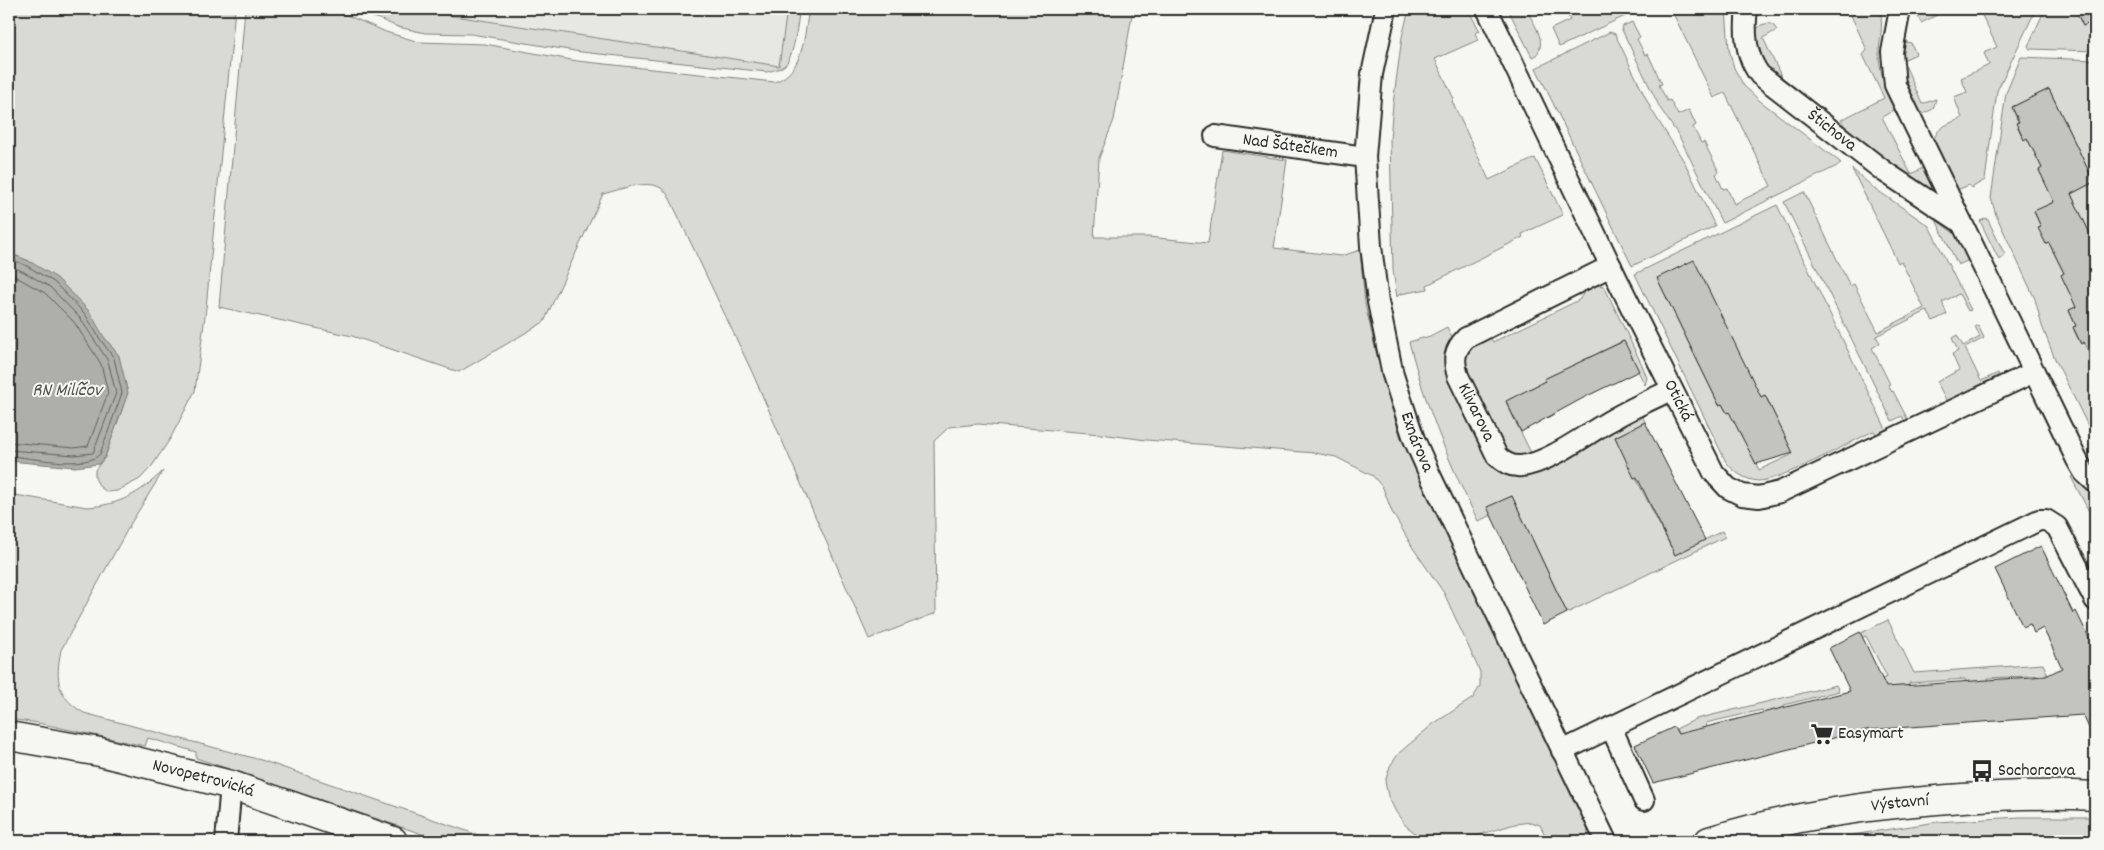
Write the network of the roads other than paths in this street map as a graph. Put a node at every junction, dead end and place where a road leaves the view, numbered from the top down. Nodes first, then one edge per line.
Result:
1 (1386, 9) edge
2 (1487, 9) edge
3 (1747, 9) edge
4 (1900, 9) edge
5 (1215, 136) dead end
6 (1365, 157) junction
7 (1962, 224) junction
8 (1611, 266) junction
9 (2034, 372) junction
10 (1672, 390) junction
11 (2095, 482) edge
12 (2095, 600) edge
13 (1612, 727) junction
14 (9, 736) edge
15 (1562, 751) junction
16 (231, 785) junction
17 (2095, 796) edge
18 (1644, 800) dead end
19 (226, 841) edge
20 (393, 841) edge
21 (1606, 841) edge
22 (1709, 841) edge

1 - 6 street, Exnárova
2 - 8 street, Otická
3 - 7 street, Štichova
4 - 7 street
5 - 6 street, Nad Šátečkem
6 - 15 street, Exnárova
7 - 9 street
8 - 10 street, Otická
8 - 10 street, Klivarova
9 - 10 street, Otická
9 - 11 street
12 - 13 street
13 - 15 street
13 - 18 street
14 - 16 main road, Novopetrovická
15 - 21 street, Exnárova
16 - 19 street
16 - 20 main road, Novopetrovická
17 - 22 main road, Výstavní

